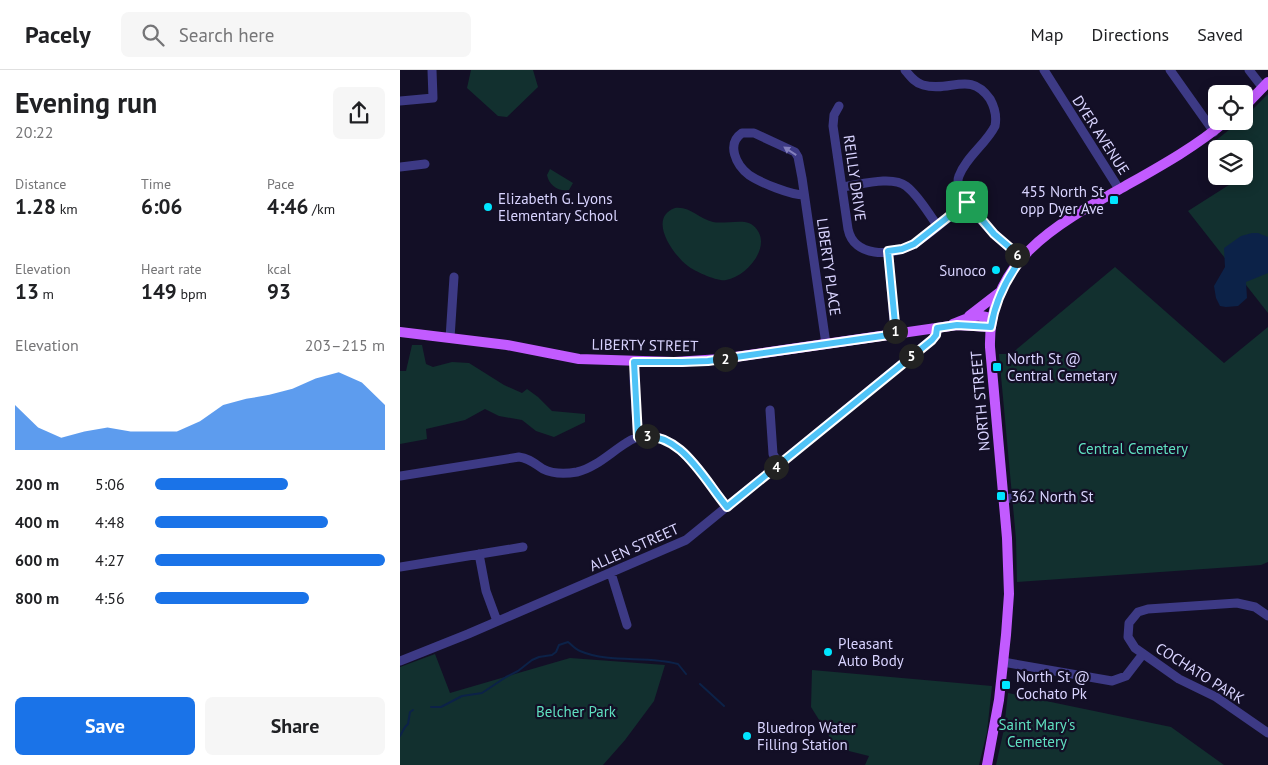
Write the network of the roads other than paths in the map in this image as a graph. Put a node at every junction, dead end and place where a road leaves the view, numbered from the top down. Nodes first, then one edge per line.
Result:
1 (432, 70) edge
2 (905, 70) edge
3 (1044, 70) edge
4 (1170, 70) edge
5 (1249, 70) edge
6 (1266, 85) edge
7 (1253, 98) edge
8 (400, 101) edge
9 (839, 106) dead end
10 (1214, 132) joint
11 (424, 164) dead end
12 (400, 167) edge
13 (842, 187) junction
14 (1119, 189) junction
15 (804, 195) junction
16 (967, 202) junction
17 (938, 226) junction
18 (888, 251) junction
19 (1022, 258) junction
20 (454, 277) dead end
21 (1000, 292) junction
22 (968, 317) junction
23 (991, 323) junction
24 (950, 326) junction
25 (937, 328) junction
26 (400, 332) edge
27 (896, 334) junction
28 (450, 338) junction
29 (826, 344) junction
30 (634, 362) junction
31 (770, 410) dead end
32 (638, 437) junction
33 (780, 464) junction
34 (400, 476) edge
35 (1021, 497) dead end
36 (1003, 499) junction
37 (727, 507) junction
38 (523, 547) dead end
39 (479, 554) junction
40 (400, 567) edge
41 (611, 573) junction
42 (1268, 616) edge
43 (497, 621) junction
44 (627, 625) dead end
45 (1142, 654) junction
46 (400, 660) edge
47 (1003, 662) junction
48 (1268, 734) edge
49 (987, 765) edge

1 - 8 street
2 - 16 street
3 - 14 street, DYER AVENUE
4 - 10 street
5 - 6 street
6 - 7 main road
9 - 13 street, REILLY DRIVE
10 - 14 main road, NORTH STREET
11 - 12 street
13 - 17 street
13 - 18 street, REILLY DRIVE
14 - 19 main road, NORTH STREET
15 -> 15 street, LIBERTY PLACE
15 - 29 street, LIBERTY PLACE
16 - 17 street, REILLY DRIVE
16 - 19 street
17 - 18 street, REILLY DRIVE
18 - 27 street
19 - 21 main road, NORTH STREET
20 - 28 street
21 - 22 main road, LIBERTY STREET
21 - 23 main road, NORTH STREET
22 - 23 main road
22 - 24 main road, LIBERTY STREET
23 - 24 main road, LIBERTY STREET
23 - 36 main road, NORTH STREET
24 - 25 main road, LIBERTY STREET
25 - 27 main road, LIBERTY STREET
25 - 33 street, ALLEN STREET
26 - 28 main road, LIBERTY STREET
27 - 29 main road, LIBERTY STREET
28 - 30 main road, LIBERTY STREET
29 - 30 main road, LIBERTY STREET
30 - 32 street
31 - 33 street
32 - 34 street
32 - 37 street
33 - 37 street, ALLEN STREET
35 - 36 street
36 - 47 main road, NORTH STREET
37 - 41 street, ALLEN STREET
38 - 39 street
39 - 40 street
39 - 43 street
41 - 43 street, ALLEN STREET
41 - 44 street
42 - 45 street, COCHATO PARK
43 - 46 street, ALLEN STREET
45 - 47 street, COCHATO PARK
45 - 48 street, COCHATO PARK
47 - 49 main road, NORTH STREET

